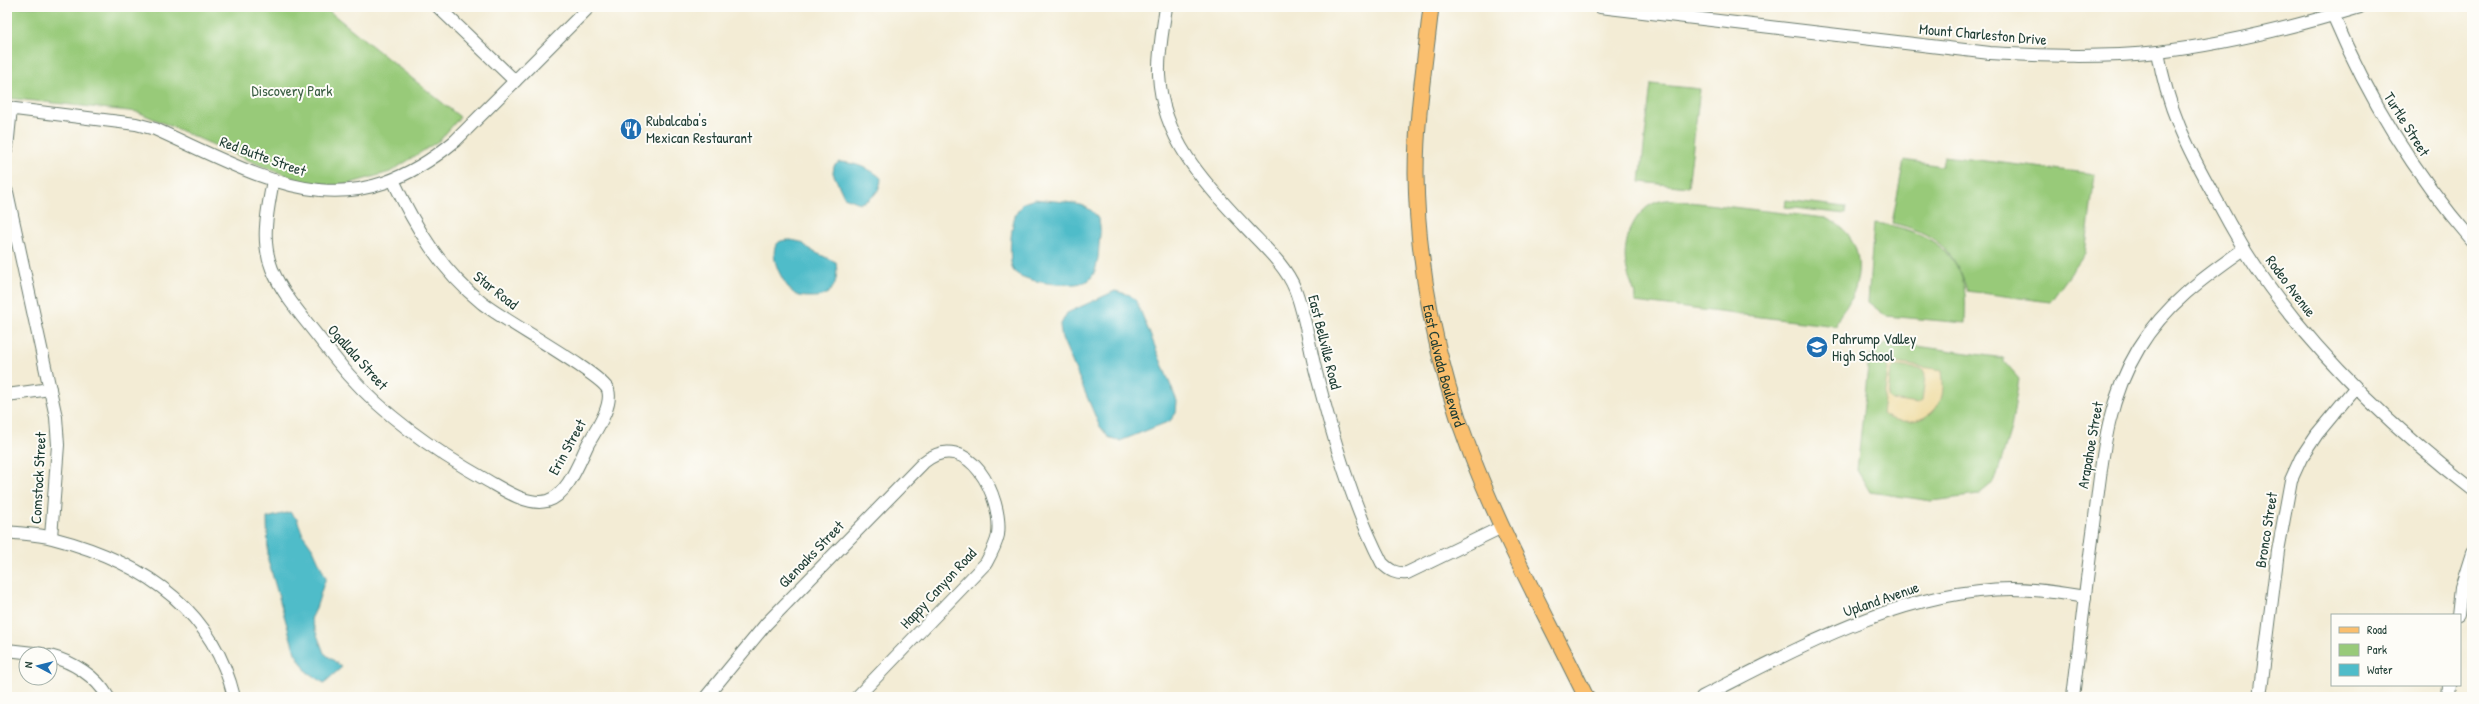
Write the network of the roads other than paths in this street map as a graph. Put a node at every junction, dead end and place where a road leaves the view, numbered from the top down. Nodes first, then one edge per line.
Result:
1 (438, 7) edge
2 (589, 7) edge
3 (1166, 7) edge
4 (1431, 7) edge
5 (1600, 7) edge
6 (2360, 7) edge
7 (2333, 15) junction
8 (2158, 52) junction
9 (515, 81) junction
10 (9, 108) edge
11 (7, 148) edge
12 (273, 180) junction
13 (393, 180) junction
14 (7, 192) edge
15 (2472, 240) edge
16 (2244, 249) junction
17 (13, 251) edge
18 (2355, 388) junction
19 (50, 389) junction
20 (7, 395) edge
21 (609, 395) joint
22 (953, 452) joint
23 (2472, 489) edge
24 (539, 502) joint
25 (1502, 527) junction
26 (7, 532) edge
27 (51, 537) junction
28 (2472, 552) edge
29 (2085, 596) junction
30 (2458, 614) edge
31 (7, 650) edge
32 (18, 651) edge
33 (58, 658) edge
34 (2449, 686) edge
35 (108, 697) edge
36 (234, 697) edge
37 (706, 697) edge
38 (858, 697) edge
39 (1586, 697) edge
40 (1702, 697) edge
41 (2073, 697) edge
42 (2260, 697) edge
43 (2448, 697) edge

1 - 9 street
2 - 9 street, Red Butte Street
3 - 25 street, East Bellville Road
4 - 25 main road, East Calvada Boulevard
5 - 8 street, Mount Charleston Drive
6 - 7 street, Mount Charleston Drive
7 - 8 street, Mount Charleston Drive
7 - 15 street, Turtle Street
8 - 16 street, Rodeo Avenue
9 - 13 street, Red Butte Street
10 - 11 street
10 - 12 street, Red Butte Street
12 - 13 street, Red Butte Street
12 - 24 street, Ogallala Street
13 - 21 street, Star Road
14 - 17 street, Comstock Street
16 - 18 street, Rodeo Avenue
16 - 29 street, Arapahoe Street
17 - 19 street, Comstock Street
18 - 23 street, Rodeo Avenue
18 - 42 street, Bronco Street
19 - 20 street
19 - 27 street, Comstock Street
21 - 24 street, Erin Street
22 - 37 street, Glenoaks Street
22 - 38 street, Happy Canyon Road
25 - 39 main road, East Calvada Boulevard
26 - 27 street
27 - 36 street, Comstock Street
28 - 30 street
29 - 40 street, Upland Avenue
29 - 41 street, Arapahoe Street
31 - 32 street
33 - 35 street
34 - 43 street

